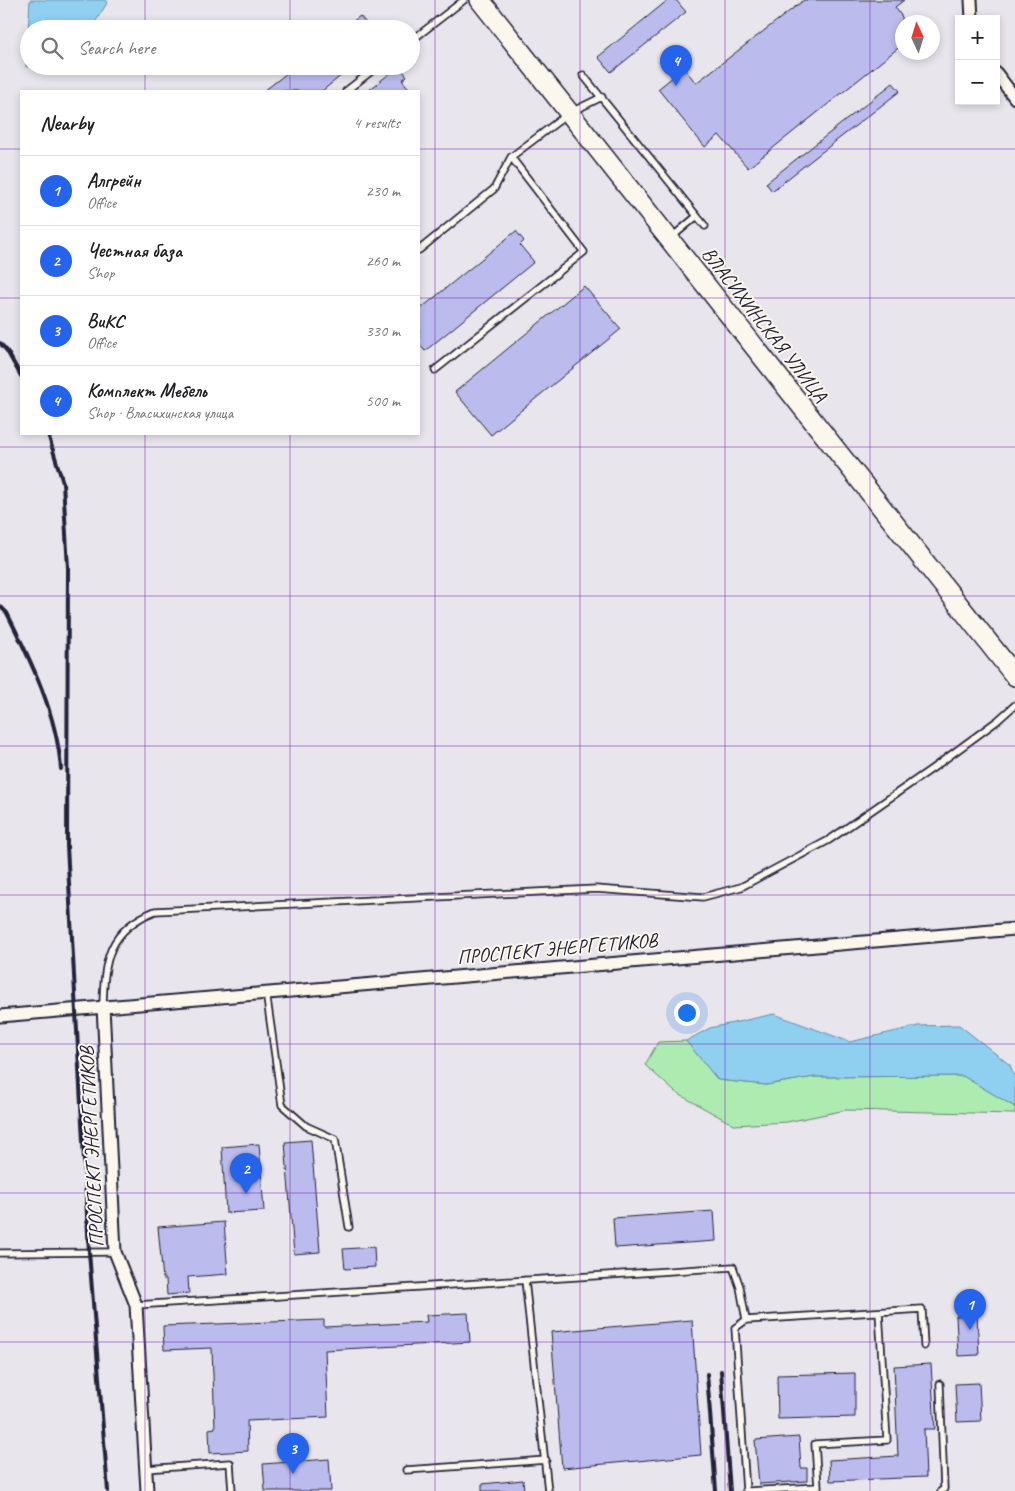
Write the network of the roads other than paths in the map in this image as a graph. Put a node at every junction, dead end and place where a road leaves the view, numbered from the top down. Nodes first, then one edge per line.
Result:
1 (464, 0) edge
2 (480, 0) edge
3 (971, 0) edge
4 (972, 15) edge
5 (420, 34) edge
6 (366, 75) edge
7 (583, 75) dead end
8 (1000, 78) edge
9 (347, 90) edge
10 (602, 97) junction
11 (1015, 98) edge
12 (569, 113) junction
13 (511, 157) junction
14 (697, 216) junction
15 (705, 226) dead end
16 (669, 239) junction
17 (420, 249) edge
18 (435, 370) dead end
19 (1015, 676) edge
20 (1015, 705) edge
21 (1015, 929) edge
22 (266, 992) junction
23 (103, 1006) junction
24 (0, 1016) edge
25 (349, 1227) dead end
26 (115, 1252) junction
27 (0, 1254) edge
28 (525, 1280) junction
29 (136, 1305) junction
30 (879, 1312) junction
31 (746, 1320) junction
32 (924, 1346) dead end
33 (940, 1384) dead end
34 (546, 1460) junction
35 (146, 1469) junction
36 (406, 1470) dead end
37 (147, 1491) edge
38 (232, 1491) edge
39 (548, 1491) edge
40 (748, 1491) edge
41 (941, 1491) edge

1 - 5 lane
2 - 12 highway, ВЛАСИХИНСКАЯ УЛИЦА
3 - 4 street
6 - 9 lane
7 - 10 lane
8 - 11 street
10 - 12 lane
10 - 14 lane
12 - 13 lane
12 - 16 highway, ВЛАСИХИНСКАЯ УЛИЦА
13 - 17 lane
13 - 18 lane
14 - 15 lane
14 - 16 lane
16 - 19 highway, ВЛАСИХИНСКАЯ УЛИЦА
20 - 23 lane
21 - 22 street, ПРОСПЕКТ ЭНЕРГЕТИКОВ
22 - 23 street, ПРОСПЕКТ ЭНЕРГЕТИКОВ
22 - 25 lane
23 - 24 street, ПРОСПЕКТ ЭНЕРГЕТИКОВ
23 - 26 street, ПРОСПЕКТ ЭНЕРГЕТИКОВ
26 - 27 lane
26 - 29 street, ПРОСПЕКТ ЭНЕРГЕТИКОВ
28 - 29 lane
28 - 31 lane
28 - 34 lane
29 - 35 street, ПРОСПЕКТ ЭНЕРГЕТИКОВ
30 - 31 lane
30 - 32 lane
30 - 40 lane
31 - 40 lane
33 - 41 lane
34 - 36 lane
34 - 39 lane
35 - 37 street, ПРОСПЕКТ ЭНЕРГЕТИКОВ
35 - 38 lane

